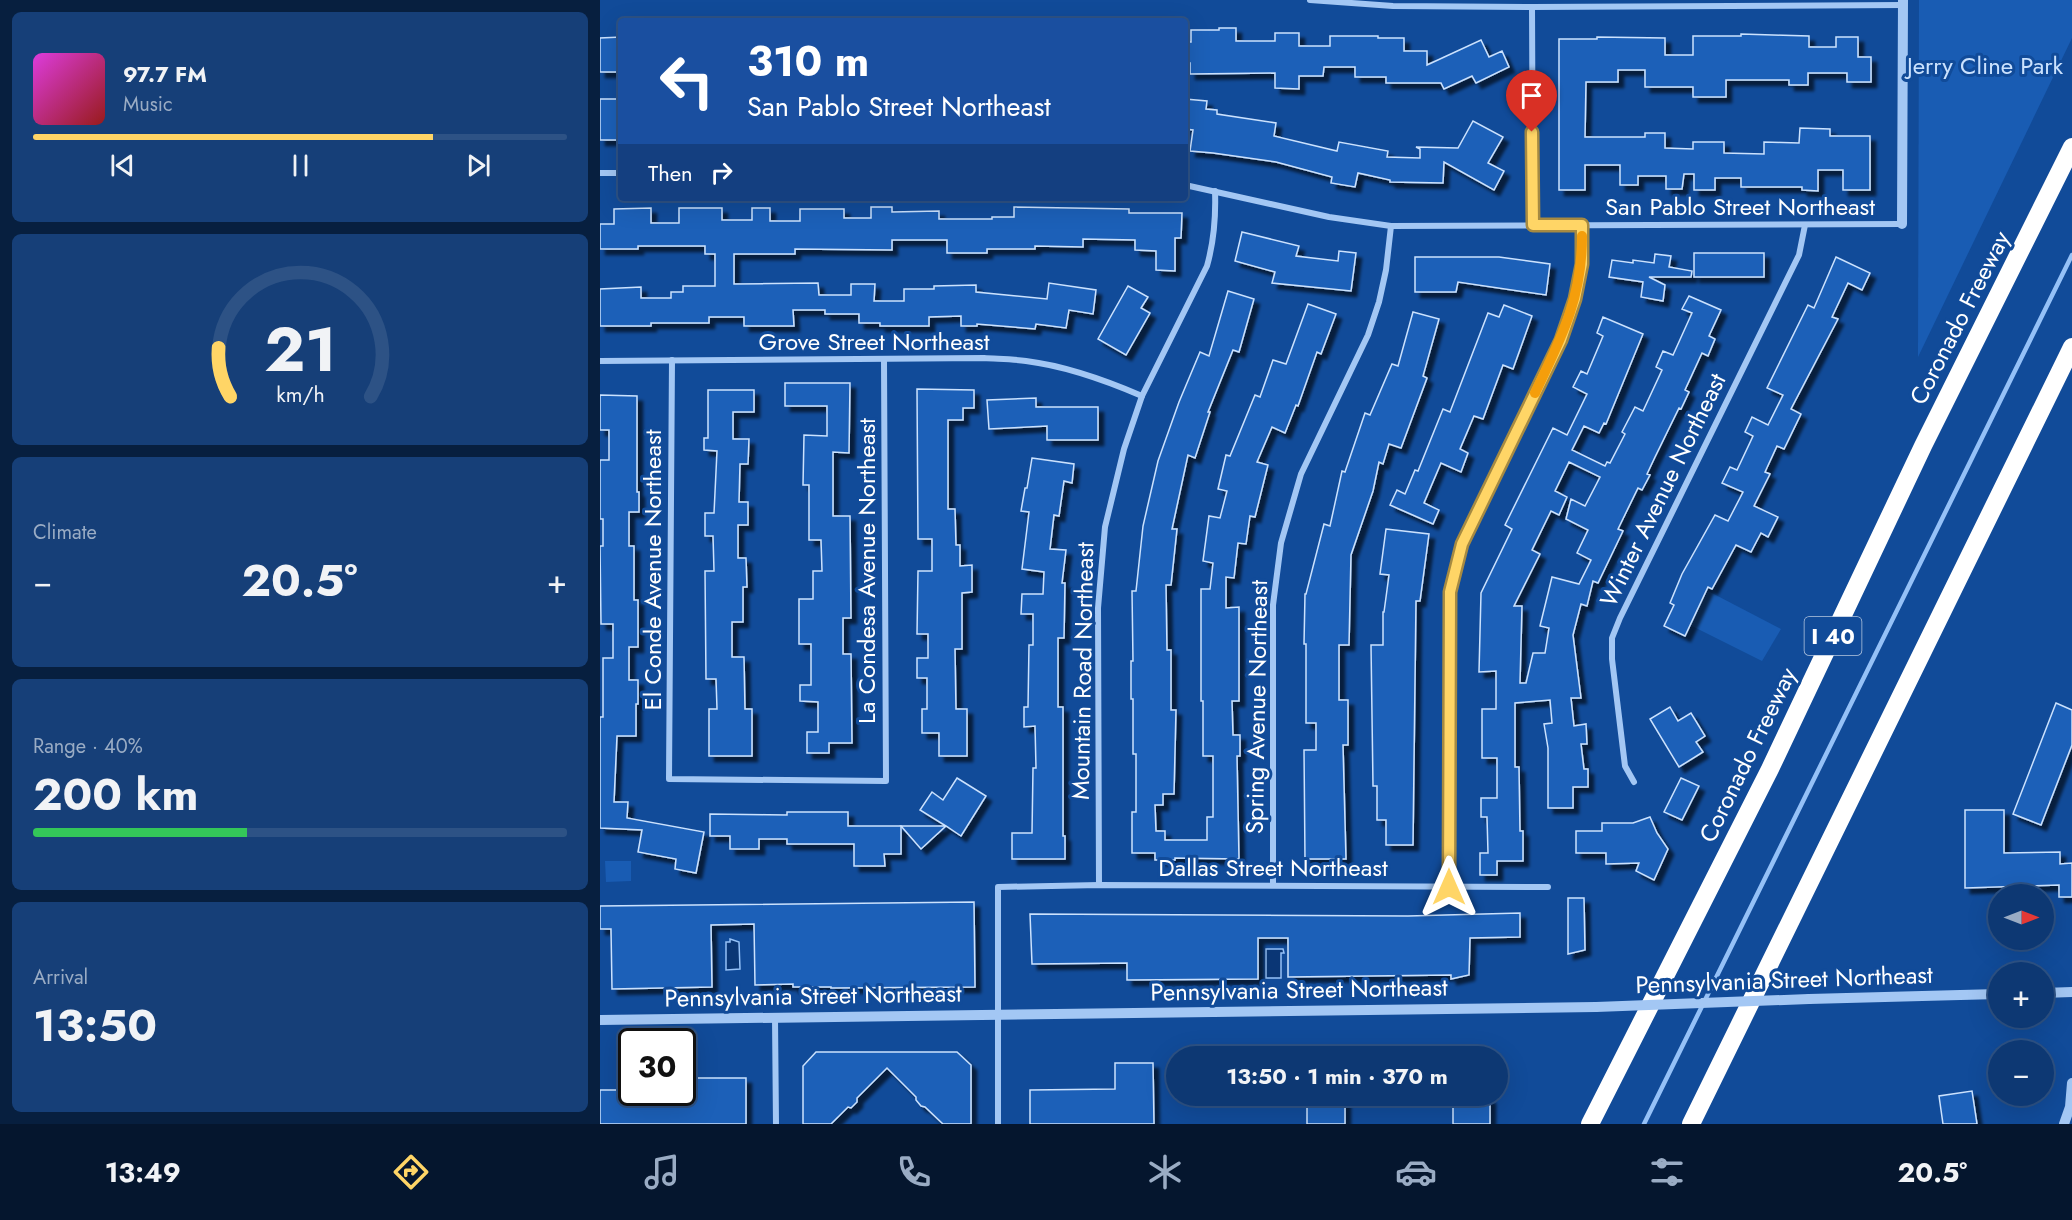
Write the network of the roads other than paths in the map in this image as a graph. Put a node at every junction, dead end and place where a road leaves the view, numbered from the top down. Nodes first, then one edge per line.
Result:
1 (1310, 0) edge
2 (1903, 2) edge
3 (1532, 7) junction
4 (2072, 147) edge
5 (600, 174) edge
6 (618, 174) edge
7 (1188, 186) edge
8 (1215, 191) junction
9 (1902, 224) joint
10 (1533, 225) junction
11 (1582, 225) junction
12 (1805, 225) junction
13 (1391, 226) junction
14 (2072, 347) edge
15 (672, 360) junction
16 (884, 360) junction
17 (600, 361) edge
18 (1142, 396) junction
19 (669, 779) joint
20 (1634, 782) dead end
21 (1099, 885) junction
22 (1273, 885) junction
23 (1449, 887) junction
24 (1548, 887) dead end
25 (2072, 992) edge
26 (2054, 993) edge
27 (1988, 994) edge
28 (998, 1014) junction
29 (775, 1018) junction
30 (600, 1020) edge
31 (2072, 1083) edge
32 (776, 1124) edge
33 (998, 1124) edge
34 (1590, 1124) edge
35 (1691, 1124) edge
36 (2064, 1124) edge

1 - 3 street
2 - 3 street
2 - 9 street
3 - 10 street
4 - 34 highway, Coronado Freeway / I 40
5 - 6 street
7 - 8 street, San Pablo Street Northeast
8 - 13 street, San Pablo Street Northeast
8 - 18 street, Mountain Road Northeast
9 - 12 street, San Pablo Street Northeast
10 - 11 street, San Pablo Street Northeast
10 - 13 street, San Pablo Street Northeast
11 - 12 street, San Pablo Street Northeast
11 - 23 street
12 - 20 street, Winter Avenue Northeast
13 - 22 street, Spring Avenue Northeast
14 - 35 highway
15 - 16 street, Grove Street Northeast
15 - 17 street, Grove Street Northeast
15 - 19 street, El Conde Avenue Northeast
16 - 18 street, Grove Street Northeast
16 - 19 street, La Condesa Avenue Northeast
18 - 21 street, Mountain Road Northeast
21 - 22 street, Dallas Street Northeast
21 - 28 street, Dallas Street Northeast
22 - 23 street, Dallas Street Northeast
23 - 24 street, Dallas Street Northeast
25 - 26 street
27 - 28 street, Pennsylvania Street Northeast, bridge
28 - 29 street, Pennsylvania Street Northeast
28 - 33 street
29 - 30 street, Pennsylvania Street Northeast
29 - 32 street
31 - 36 street

